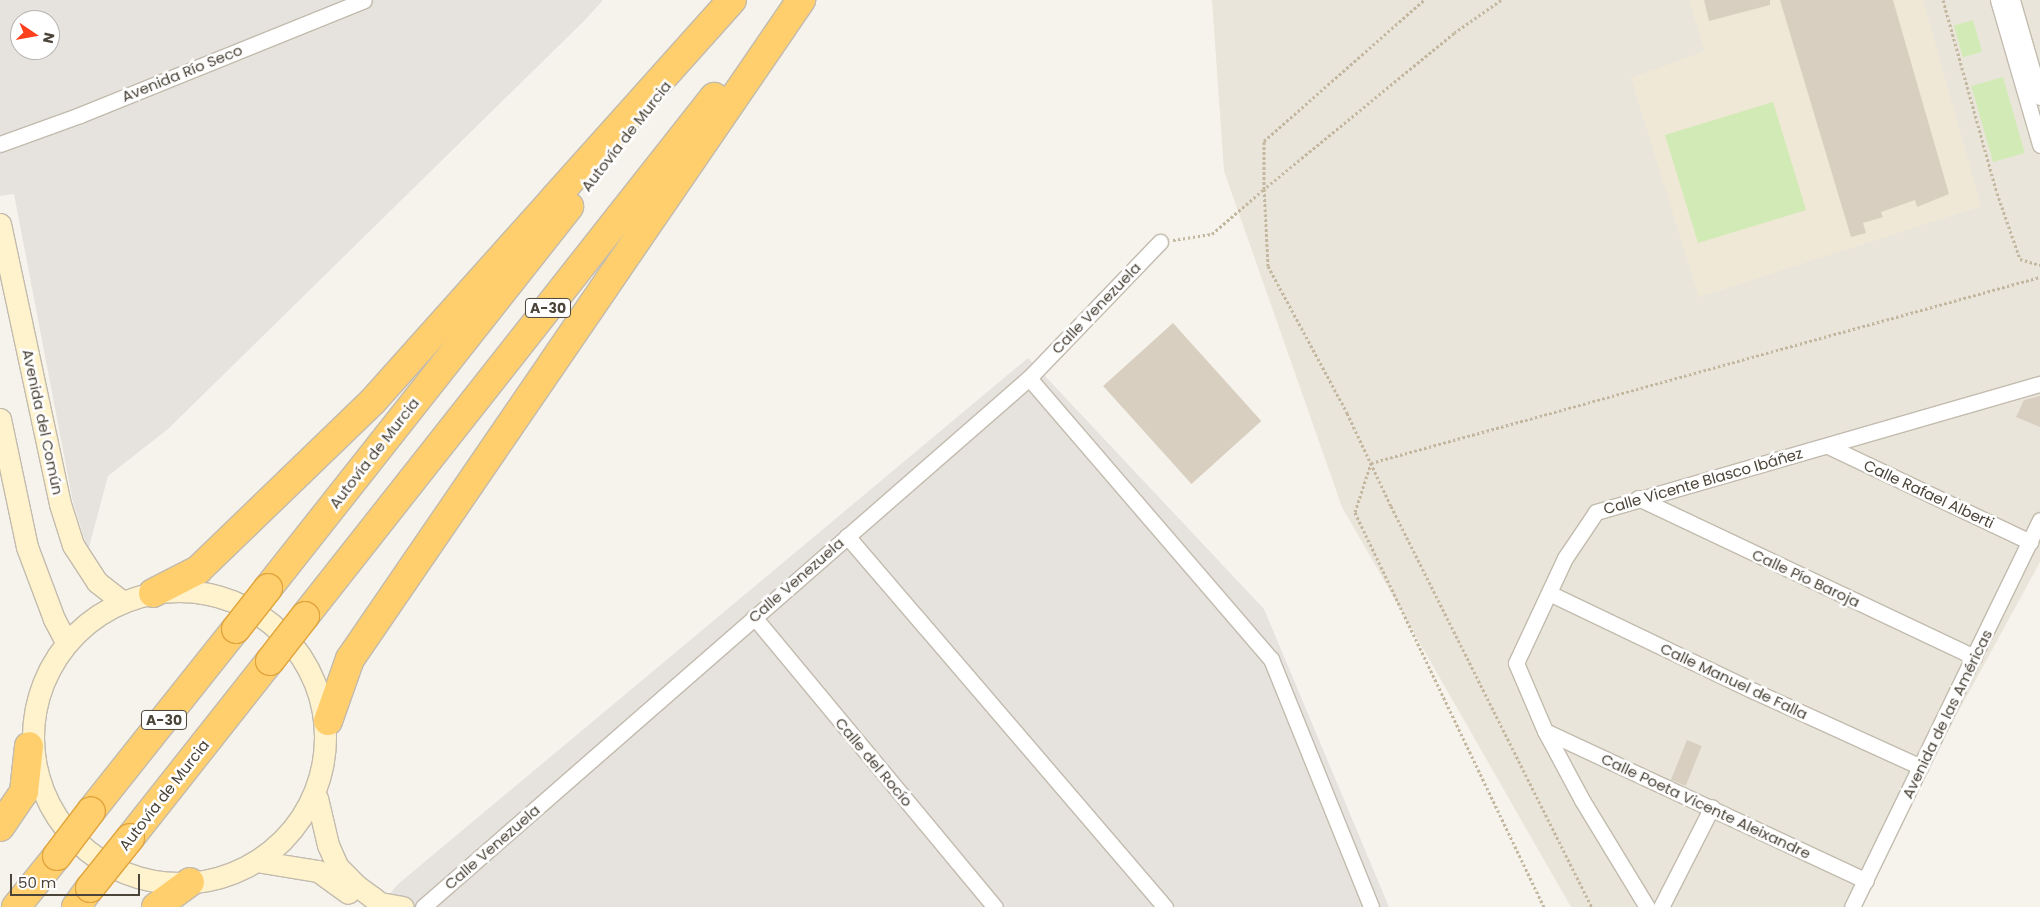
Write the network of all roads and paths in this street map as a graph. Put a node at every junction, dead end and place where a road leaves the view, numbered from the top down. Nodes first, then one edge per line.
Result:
1 (364, 0) edge
2 (732, 0) edge
3 (792, 0) edge
4 (801, 0) edge
5 (1424, 0) edge
6 (1501, 0) edge
7 (1943, 0) edge
8 (1998, 0) edge
9 (2012, 0) edge
10 (2040, 97) edge
11 (0, 144) edge
12 (2040, 145) edge
13 (1264, 189) junction
14 (0, 224) edge
15 (1160, 242) joint
16 (2040, 265) edge
17 (2040, 277) edge
18 (1029, 378) junction
19 (2040, 384) edge
20 (0, 419) edge
21 (1828, 446) junction
22 (1371, 462) junction
23 (1638, 498) junction
24 (2040, 520) edge
25 (847, 536) junction
26 (2030, 542) junction
27 (152, 593) junction
28 (1549, 593) junction
29 (123, 602) junction
30 (754, 616) junction
31 (66, 642) junction
32 (1974, 657) junction
33 (328, 721) junction
34 (1545, 731) junction
35 (29, 746) junction
36 (1921, 767) junction
37 (317, 798) junction
38 (1712, 808) junction
39 (0, 827) edge
40 (262, 862) junction
41 (1866, 881) junction
42 (190, 882) junction
43 (83, 898) edge
44 (16, 907) edge
45 (156, 907) edge
46 (362, 907) edge
47 (403, 907) edge
48 (423, 907) edge
49 (995, 907) edge
50 (1165, 907) edge
51 (1371, 907) edge
52 (1544, 907) edge
53 (1592, 907) edge
54 (1647, 907) edge
55 (1661, 907) edge
56 (1852, 907) edge

1 - 11 street, Avenida Río Seco
2 - 27 highway
2 - 44 highway, Autovía de Murcia / A-30, bridge
3 - 43 highway, Autovía de Murcia / A-30, bridge
4 - 33 highway
5 - 13 path
6 - 13 path
7 - 16 path
8 - 12 street
9 - 10 street
13 - 15 path
13 - 22 path
14 - 29 street, Avenida del Común
15 - 18 street, Calle Venezuela
17 - 22 path
18 - 25 street, Calle Venezuela
18 - 51 street
19 - 21 street, Calle Vicente Blasco Ibáñez
20 - 31 street
21 - 23 street, Calle Vicente Blasco Ibáñez
21 - 26 street, Calle Rafael Alberti
22 - 52 path
22 - 53 path
23 - 28 street, Calle Vicente Blasco Ibáñez
23 - 32 street, Calle Pío Baroja
24 - 26 street, Avenida de las Américas
25 - 30 street, Calle Venezuela
25 - 50 street
26 - 32 street, Avenida de las Américas
27 - 29 street
27 - 33 street
28 - 34 street, Calle Vicente Blasco Ibáñez
28 - 36 street, Calle Manuel de Falla
29 - 31 street
30 - 48 street, Calle Venezuela
30 - 49 street, Calle del Rocío
31 - 35 street
32 - 36 street, Avenida de las Américas
33 - 37 street
34 - 38 street, Calle Poeta Vicente Aleixandre
34 - 54 street, Calle Vicente Blasco Ibáñez
35 - 39 highway
35 - 42 street
36 - 41 street, Avenida de las Américas
37 - 40 street
37 - 47 street
38 - 41 street, Calle Poeta Vicente Aleixandre
38 - 55 street
40 - 42 street
40 - 46 street
41 - 56 street, Avenida de las Américas
42 - 45 highway

